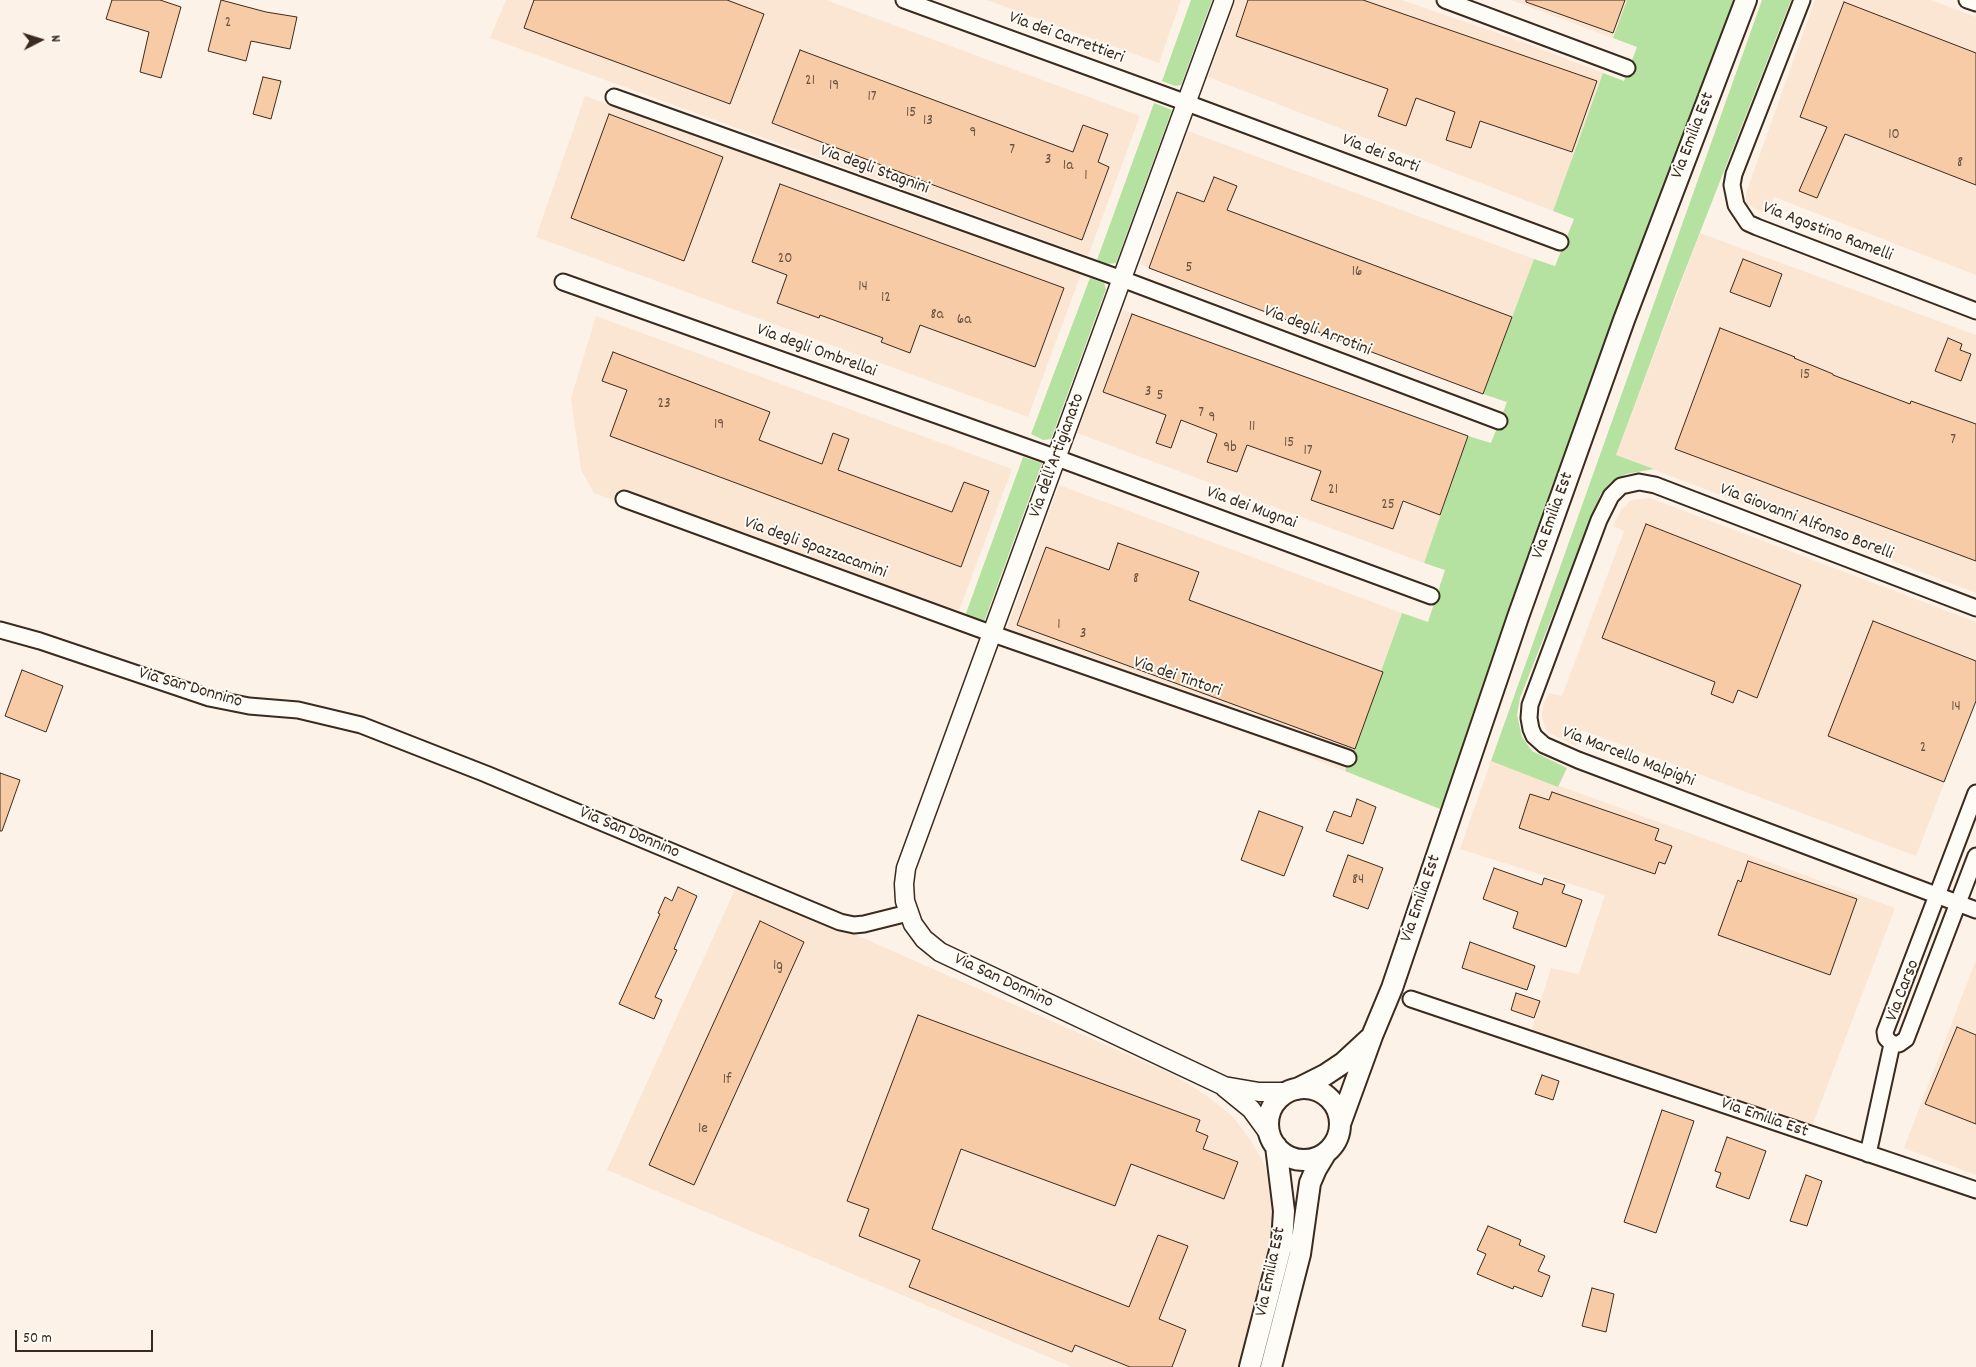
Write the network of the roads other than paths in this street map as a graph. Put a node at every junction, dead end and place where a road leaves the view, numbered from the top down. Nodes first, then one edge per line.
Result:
1 (904, 0) edge
2 (1224, 0) edge
3 (1445, 0) edge
4 (1746, 0) edge
5 (1802, 0) edge
6 (1967, 0) edge
7 (1976, 3) edge
8 (1627, 68) dead end
9 (614, 97) dead end
10 (1187, 103) junction
11 (1560, 242) dead end
12 (1122, 279) junction
13 (563, 282) dead end
14 (1976, 311) edge
15 (1499, 421) dead end
16 (1057, 458) junction
17 (1621, 486) joint
18 (624, 499) dead end
19 (1431, 596) dead end
20 (1976, 608) edge
21 (0, 630) edge
22 (993, 634) junction
23 (1348, 758) dead end
24 (1976, 793) edge
25 (1976, 856) edge
26 (1937, 896) junction
27 (1958, 903) junction
28 (1976, 910) edge
29 (908, 913) junction
30 (1411, 999) dead end
31 (1372, 1036) junction
32 (1892, 1044) junction
33 (1224, 1086) junction
34 (1292, 1091) junction
35 (1340, 1124) junction
36 (1273, 1141) junction
37 (1325, 1154) junction
38 (1868, 1154) junction
39 (1976, 1190) edge
40 (1250, 1367) edge
41 (1271, 1367) edge

1 - 10 street, Via dei Carrettieri
2 - 10 street, Via dell'Artigianato
3 - 8 street
4 - 31 main road, Via Emilia Est
5 - 14 street, Via Agostino Ramelli
6 - 7 street
9 - 12 street, Via degli Stagnini
10 - 11 street, Via dei Sarti
10 - 12 street, Via dell'Artigianato
12 - 15 street, Via degli Arrotini
12 - 16 street, Via dell'Artigianato
13 - 16 street, Via degli Ombrellai
16 - 19 street, Via dei Mugnai
16 - 22 street, Via dell'Artigianato
17 - 20 street, Via Giovanni Alfonso Borelli
17 - 26 street, Via Marcello Malpighi
18 - 22 street, Via degli Spazzacamini
21 - 29 street, Via San Donnino
22 - 23 street, Via dei Tintori
22 - 29 street, Via dell'Artigianato
24 - 26 street, Via Carso
25 - 27 street, Via Carso
26 - 27 street
26 - 32 street, Via Carso
27 - 28 street
27 - 32 street, Via Carso
29 - 33 street, Via San Donnino
30 - 38 street, Via Emilia Est
31 - 34 main road, Via Emilia Est
31 - 35 main road, Via Emilia Est
32 - 38 street
33 - 34 street, Via San Donnino
33 - 36 street, Via San Donnino
34 - 35 main road
34 - 36 main road, Via Emilia Est
35 - 37 main road, Via Emilia Est
36 - 37 main road
36 - 40 main road, Via Emilia Est
37 - 41 main road, Via Emilia Est
38 - 39 street, Via Emilia Est

